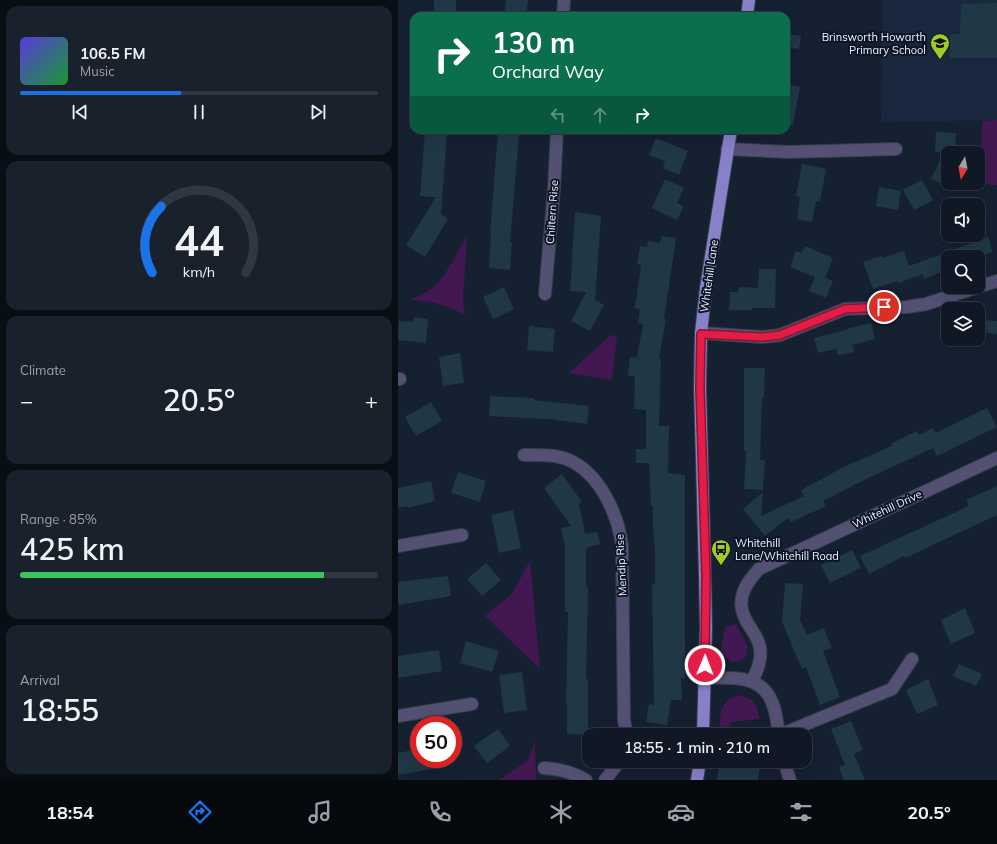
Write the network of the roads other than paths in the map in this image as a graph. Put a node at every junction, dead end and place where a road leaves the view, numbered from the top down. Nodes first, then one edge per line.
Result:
1 (564, 0) edge
2 (749, 0) edge
3 (563, 12) edge
4 (748, 12) edge
5 (557, 134) edge
6 (730, 134) edge
7 (727, 149) junction
8 (896, 149) dead end
9 (997, 281) edge
10 (985, 285) edge
11 (545, 294) dead end
12 (957, 294) edge
13 (701, 334) junction
14 (524, 455) dead end
15 (997, 458) edge
16 (462, 535) dead end
17 (398, 546) edge
18 (912, 659) dead end
19 (704, 678) junction
20 (752, 681) junction
21 (472, 704) dead end
22 (398, 716) edge
23 (626, 728) edge
24 (703, 728) edge
25 (777, 728) edge
26 (796, 728) edge
27 (544, 768) dead end
28 (615, 768) edge
29 (697, 768) edge
30 (786, 768) edge
31 (586, 780) edge
32 (606, 780) edge
33 (696, 780) edge
34 (790, 780) edge

1 - 3 street
2 - 4 main road
5 - 11 street, Chiltern Rise
6 - 7 main road, Whitehill Lane
7 - 8 street
7 - 13 main road, Whitehill Lane
9 - 10 street
12 - 13 street
13 - 19 main road, Whitehill Lane
14 - 23 street, Mendip Rise
15 - 20 street, Whitehill Drive
16 - 17 street
18 - 26 street
19 - 20 street
19 - 24 main road, Whitehill Lane
20 - 25 street
21 - 22 street
27 - 31 street
28 - 32 street
29 - 33 main road
30 - 34 street

